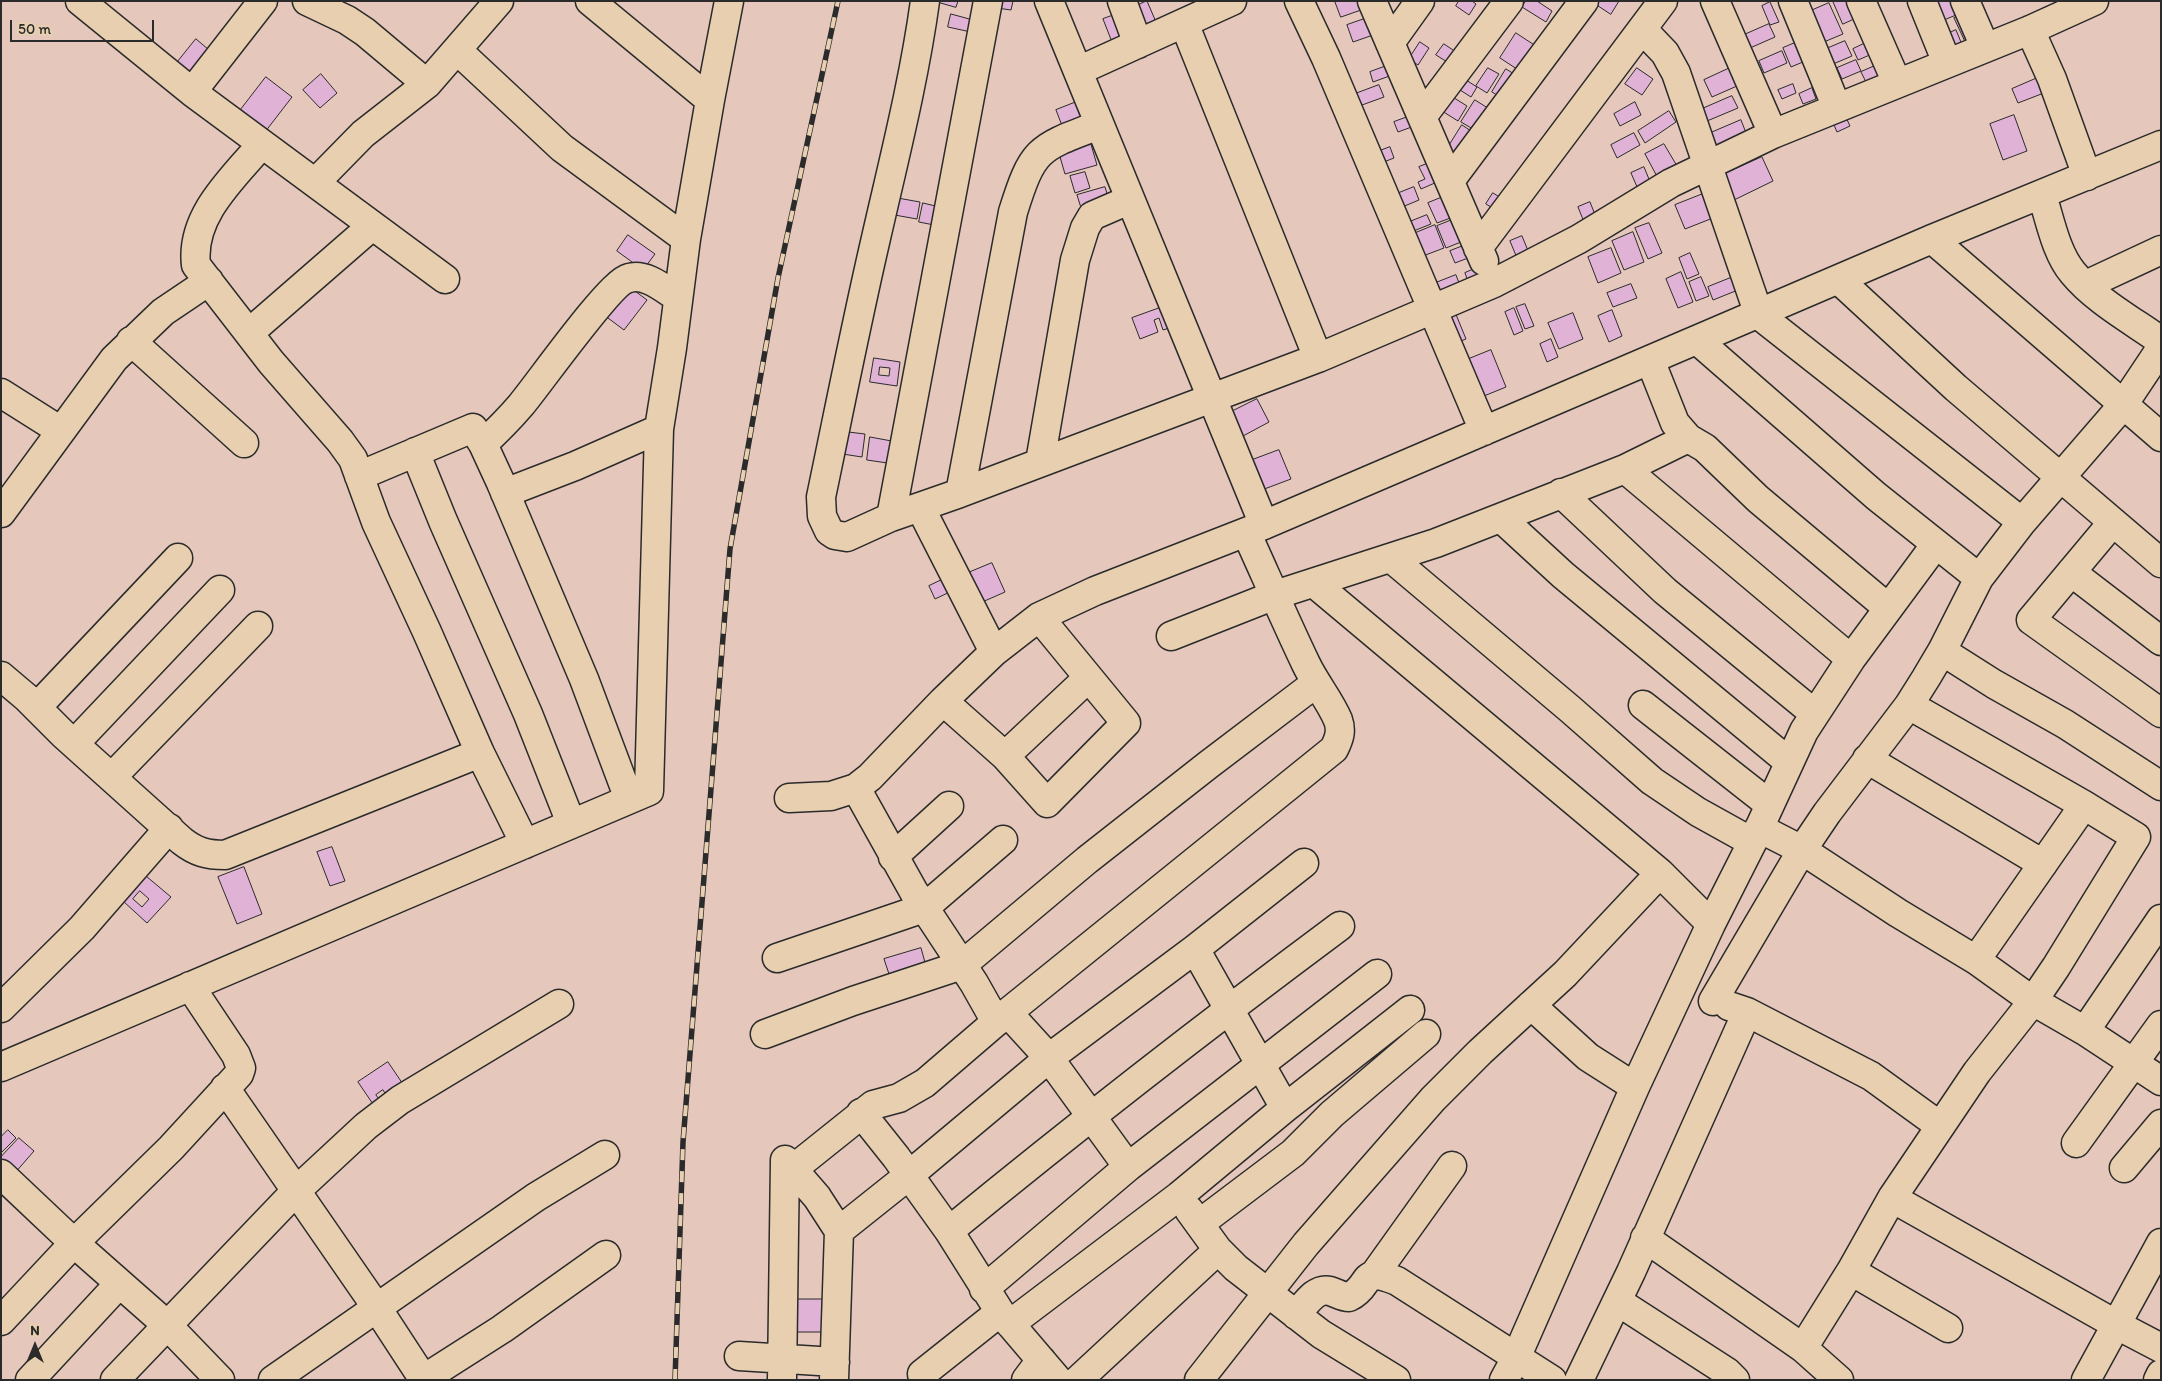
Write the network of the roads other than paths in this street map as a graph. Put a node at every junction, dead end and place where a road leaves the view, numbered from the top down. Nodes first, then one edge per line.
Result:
1 (80, 1) edge
2 (262, 1) edge
3 (307, 1) edge
4 (499, 1) edge
5 (590, 1) edge
6 (729, 1) edge
7 (925, 1) edge
8 (988, 1) edge
9 (1049, 1) edge
10 (1122, 1) edge
11 (1232, 1) edge
12 (1299, 1) edge
13 (1372, 1) edge
14 (1420, 1) edge
15 (1509, 1) edge
16 (1584, 1) edge
17 (1663, 1) edge
18 (1715, 1) edge
19 (1793, 1) edge
20 (1861, 1) edge
21 (1922, 1) edge
22 (1965, 1) edge
23 (2094, 1) edge
24 (1184, 23) junction
25 (1643, 30) junction
26 (2030, 30) junction
27 (1390, 43) junction
28 (1138, 44) junction
29 (1985, 47) junction
30 (457, 50) junction
31 (1947, 63) junction
32 (1078, 71) junction
33 (1897, 83) junction
34 (427, 84) junction
35 (192, 92) junction
36 (710, 100) junction
37 (1837, 108) junction
38 (1422, 117) junction
39 (1100, 125) junction
40 (1773, 134) junction
41 (262, 144) junction
42 (2161, 146) edge
43 (1707, 165) junction
44 (2087, 176) junction
45 (1450, 181) junction
46 (315, 183) junction
47 (2042, 195) junction
48 (1129, 200) junction
49 (372, 226) junction
50 (686, 239) junction
51 (1932, 239) junction
52 (1478, 248) junction
53 (2161, 250) edge
54 (445, 279) dead end
55 (1839, 280) junction
56 (209, 281) junction
57 (1494, 283) junction
58 (2086, 285) junction
59 (677, 297) junction
60 (1433, 308) junction
61 (1759, 314) junction
62 (249, 333) junction
63 (1697, 340) junction
64 (131, 341) junction
65 (2161, 341) edge
66 (2161, 348) edge
67 (1318, 358) junction
68 (1650, 360) junction
69 (1, 393) edge
70 (1211, 399) junction
71 (2123, 405) junction
72 (659, 429) junction
73 (61, 431) junction
74 (1484, 431) junction
75 (2161, 437) edge
76 (1688, 438) junction
77 (244, 442) dead end
78 (483, 444) junction
79 (415, 452) junction
80 (1040, 462) junction
81 (1625, 469) junction
82 (359, 476) junction
83 (2061, 477) junction
84 (505, 493) junction
85 (960, 493) junction
86 (1561, 494) junction
87 (920, 507) junction
88 (1, 513) edge
89 (891, 517) junction
90 (1502, 518) junction
91 (2022, 522) junction
92 (2113, 522) junction
93 (1255, 528) junction
94 (1936, 544) junction
95 (178, 558) dead end
96 (1391, 558) junction
97 (2161, 563) edge
98 (2071, 572) junction
99 (1979, 578) junction
100 (1314, 583) junction
101 (220, 590) dead end
102 (1275, 595) junction
103 (1888, 608) junction
104 (1039, 617) junction
105 (258, 626) dead end
106 (1171, 636) dead end
107 (2161, 641) edge
108 (1942, 651) junction
109 (994, 652) junction
110 (1852, 659) junction
111 (1, 676) edge
112 (1088, 678) junction
113 (1316, 683) junction
114 (943, 701) junction
115 (1643, 705) dead end
116 (1909, 705) junction
117 (37, 707) junction
118 (2161, 713) edge
119 (1815, 714) junction
120 (74, 744) junction
121 (480, 753) junction
122 (1005, 756) junction
123 (1868, 759) junction
124 (1789, 762) junction
125 (112, 778) junction
126 (2161, 786) edge
127 (856, 788) junction
128 (789, 798) dead end
129 (629, 799) junction
130 (2084, 804) junction
131 (949, 806) dead end
132 (572, 823) junction
133 (1760, 825) junction
134 (170, 828) junction
135 (1004, 840) dead end
136 (525, 844) junction
137 (1802, 850) junction
138 (893, 857) junction
139 (1304, 862) dead end
140 (2043, 864) junction
141 (1660, 873) junction
142 (924, 908) junction
143 (2161, 919) edge
144 (1711, 924) junction
145 (1340, 926) dead end
146 (1195, 949) junction
147 (777, 958) dead end
148 (1976, 960) junction
149 (962, 965) junction
150 (1377, 974) dead end
151 (190, 986) junction
152 (1681, 989) junction
153 (1713, 1001) junction
154 (2032, 1001) junction
155 (559, 1004) dead end
156 (1531, 1005) junction
157 (1, 1008) edge
158 (1229, 1009) junction
159 (1410, 1010) dead end
160 (1747, 1012) junction
161 (1002, 1017) junction
162 (2161, 1025) edge
163 (2085, 1031) junction
164 (765, 1034) dead end
165 (1426, 1034) dead end
166 (1049, 1058) junction
167 (1260, 1063) junction
168 (2134, 1063) junction
169 (1, 1066) edge
170 (2161, 1081) edge
171 (1635, 1087) junction
172 (225, 1088) junction
173 (1285, 1108) junction
174 (861, 1113) junction
175 (1092, 1115) junction
176 (2161, 1124) edge
177 (1940, 1126) junction
178 (2076, 1143) dead end
179 (605, 1155) dead end
180 (1452, 1166) dead end
181 (1128, 1167) junction
182 (2124, 1168) dead end
183 (793, 1169) junction
184 (908, 1176) junction
185 (3, 1180) edge
186 (296, 1191) junction
187 (1180, 1196) junction
188 (1892, 1198) junction
189 (1199, 1224) junction
190 (839, 1231) junction
191 (949, 1231) junction
192 (1645, 1238) junction
193 (74, 1243) junction
194 (2161, 1243) edge
195 (1218, 1250) junction
196 (606, 1255) dead end
197 (1852, 1271) junction
198 (1374, 1274) junction
199 (119, 1284) junction
200 (984, 1289) junction
201 (1267, 1293) junction
202 (1617, 1301) junction
203 (377, 1308) junction
204 (1296, 1315) junction
205 (1005, 1318) junction
206 (1, 1320) edge
207 (167, 1325) junction
208 (2117, 1326) junction
209 (1948, 1328) dead end
210 (1803, 1348) junction
211 (2161, 1348) edge
212 (739, 1356) dead end
213 (783, 1369) edge
214 (1510, 1369) edge
215 (835, 1371) edge
216 (1042, 1373) edge
217 (922, 1374) dead end
218 (2161, 1374) edge
219 (30, 1380) edge
220 (115, 1380) edge
221 (220, 1380) edge
222 (273, 1380) edge
223 (423, 1380) edge
224 (1078, 1380) edge
225 (1198, 1380) edge
226 (1396, 1380) edge
227 (1552, 1380) edge
228 (1579, 1380) edge
229 (1735, 1380) edge
230 (1839, 1380) edge
231 (2086, 1380) edge
232 (2158, 1380) edge

1 - 35 street
2 - 35 street
3 - 34 street
4 - 30 street
5 - 36 street
6 - 36 street
7 - 89 street
8 - 89 street
9 - 32 street
10 - 28 street
11 - 24 street
12 - 60 street
13 - 27 street
14 - 27 street
15 - 38 street
16 - 45 street
17 - 25 street
18 - 40 street
19 - 37 street
20 - 33 street
21 - 31 street
22 - 29 street
23 - 26 street
24 - 28 street
24 - 67 street
25 - 43 street
25 - 52 street
26 - 29 street
26 - 44 street
27 - 38 street
28 - 32 street
29 - 31 street
30 - 34 street
30 - 50 street
31 - 33 street
32 - 39 street
33 - 37 street
34 - 46 street
35 - 41 street
36 - 50 street
37 - 40 street
38 - 45 street
39 - 48 street
39 - 85 street
40 - 43 street
41 - 46 street
41 - 56 street
42 - 44 street
43 - 57 street
43 - 61 street
44 - 47 street
45 - 52 street
46 - 49 street
47 - 51 street
47 - 58 street
48 - 70 street
48 - 80 street
49 - 54 street
49 - 62 street
50 - 59 street
51 - 55 street
51 - 71 street
52 - 57 street
53 - 58 street
55 - 61 street
55 - 83 street
56 - 62 street
56 - 64 street
57 - 60 street
58 - 65 street
59 - 72 street
59 - 78 street
60 - 67 street
60 - 74 street
61 - 63 street
61 - 91 street
62 - 82 street
63 - 68 street
63 - 94 street
64 - 73 street
64 - 77 street
66 - 71 street
67 - 70 street
68 - 74 street
68 - 76 street
69 - 73 street
70 - 80 street
70 - 93 street
71 - 75 street
71 - 83 street
72 - 84 street
72 - 129 street
73 - 88 street
74 - 93 street
76 - 81 street
76 - 103 street
78 - 79 street
78 - 84 street
79 - 82 street
79 - 132 street
80 - 85 street
81 - 86 street
81 - 110 street
82 - 121 street
83 - 91 street
83 - 92 street
84 - 129 street
85 - 87 street
86 - 90 street
86 - 119 street
87 - 89 street
87 - 109 street
90 - 96 street
90 - 124 street
91 - 99 street
92 - 97 street
92 - 98 street
93 - 102 street
93 - 104 street
94 - 99 street
94 - 103 street
95 - 117 street
96 - 100 street
96 - 133 street
98 - 107 street
98 - 118 street
99 - 108 street
100 - 102 street
100 - 141 street
101 - 120 street
102 - 106 street
102 - 113 street
103 - 110 street
104 - 109 street
104 - 112 street
105 - 125 street
108 - 116 street
108 - 126 street
109 - 114 street
110 - 119 street
111 - 117 street
112 - 122 street
112 - 122 street
113 - 149 street
113 - 161 street
114 - 122 street
114 - 127 street
115 - 133 street
116 - 123 street
116 - 130 street
117 - 120 street
119 - 124 street
120 - 125 street
121 - 134 street
121 - 136 street
123 - 137 street
123 - 140 street
124 - 133 street
125 - 134 street
127 - 128 street
127 - 138 street
129 - 132 street
130 - 140 street
130 - 154 street
131 - 138 street
132 - 136 street
133 - 137 street
133 - 144 street
134 - 157 street
135 - 142 street
136 - 151 street
137 - 148 street
137 - 153 street
138 - 142 street
139 - 146 street
140 - 148 street
141 - 144 street
141 - 156 street
142 - 147 street
142 - 149 street
143 - 163 street
144 - 152 street
145 - 158 street
146 - 158 street
146 - 166 street
148 - 154 street
149 - 161 street
149 - 164 street
150 - 167 street
151 - 169 street
151 - 172 street
152 - 153 street
152 - 171 street
153 - 160 street
154 - 163 street
154 - 177 street
155 - 186 street
156 - 171 street
156 - 201 street
158 - 167 street
158 - 175 street
159 - 173 street
160 - 177 street
160 - 192 street
161 - 166 street
161 - 174 street
162 - 168 street
163 - 168 street
165 - 189 street
166 - 175 street
166 - 184 street
167 - 173 street
167 - 181 street
168 - 170 street
168 - 178 street
171 - 214 street
172 - 186 street
172 - 193 street
173 - 187 street
174 - 183 street
174 - 184 street
175 - 181 street
175 - 191 street
176 - 182 street
177 - 188 street
179 - 203 street
180 - 198 street
181 - 200 street
183 - 190 street
183 - 213 street
184 - 190 street
184 - 191 street
185 - 193 street
186 - 203 street
186 - 207 street
187 - 189 street
187 - 205 street
188 - 197 street
188 - 208 street
189 - 195 street
190 - 215 street
191 - 200 street
192 - 202 street
192 - 210 street
193 - 199 street
193 - 206 street
194 - 208 street
195 - 201 street
195 - 224 street
196 - 223 street
197 - 209 street
197 - 210 street
198 - 204 street
198 - 214 street
199 - 207 street
199 - 219 street
200 - 205 street
201 - 204 street
201 - 225 street
202 - 228 street
202 - 229 street
203 - 222 street
203 - 223 street
204 - 226 street
205 - 216 street
205 - 217 street
207 - 220 street
207 - 221 street
208 - 211 street
208 - 231 street
210 - 230 street
212 - 213 street
213 - 215 street
214 - 227 street
218 - 232 street

